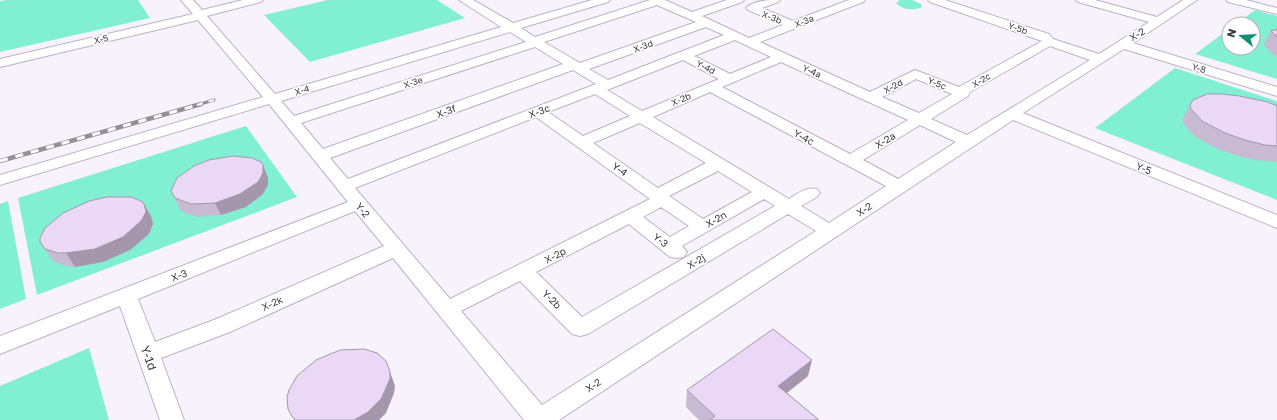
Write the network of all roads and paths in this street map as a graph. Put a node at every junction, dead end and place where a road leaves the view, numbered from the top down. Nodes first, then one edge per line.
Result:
1 (187, 0) edge
2 (257, 0) edge
3 (465, 0) edge
4 (604, 0) edge
5 (738, 0) edge
6 (774, 0) edge
7 (859, 0) edge
8 (934, 0) edge
9 (1082, 0) edge
10 (1232, 0) edge
11 (662, 1) edge
12 (1184, 1) edge
13 (1277, 11) edge
14 (200, 15) junction
15 (692, 16) junction
16 (1158, 21) junction
17 (706, 23) junction
18 (793, 25) junction
19 (511, 28) junction
20 (734, 36) junction
21 (535, 42) junction
22 (749, 42) junction
23 (1049, 42) junction
24 (1122, 44) junction
25 (683, 55) junction
26 (781, 57) junction
27 (1100, 59) junction
28 (0, 62) edge
29 (577, 67) junction
30 (915, 74) joint
31 (730, 79) junction
32 (601, 87) junction
33 (710, 87) junction
34 (960, 92) junction
35 (1277, 92) edge
36 (871, 97) junction
37 (272, 99) junction
38 (538, 112) junction
39 (1012, 114) junction
40 (641, 117) junction
41 (919, 119) junction
42 (290, 122) junction
43 (968, 141) junction
44 (582, 142) junction
45 (319, 156) junction
46 (850, 161) junction
47 (718, 164) junction
48 (0, 180) edge
49 (344, 186) junction
50 (899, 186) junction
51 (764, 192) junction
52 (811, 193) dead end
53 (660, 197) junction
54 (358, 204) junction
55 (788, 206) junction
56 (630, 216) junction
57 (1277, 222) edge
58 (702, 227) junction
59 (830, 232) junction
60 (668, 246) junction
61 (395, 249) junction
62 (691, 264) junction
63 (523, 271) junction
64 (126, 295) junction
65 (446, 310) junction
66 (580, 328) joint
67 (0, 345) edge
68 (148, 354) junction
69 (172, 420) edge
70 (539, 420) edge

1 - 14 street, Y-2
2 - 14 street, X-5
3 - 19 street
4 - 19 street, X-4
5 - 15 street
6 - 18 street, X-3b
7 - 18 street, X-3a
8 - 23 street, Y-5b
9 - 16 street
10 - 13 street
11 - 15 street, Y-4a
11 - 21 street, X-3e
12 - 16 street, X-2
14 - 28 street, X-5
14 - 37 street, Y-2
15 - 17 street, Y-4a
16 - 24 street, X-2
17 - 20 street, Y-4a
17 - 29 street, X-3d
18 - 22 street, X-3a
19 - 21 street
19 - 37 street, X-4
20 - 22 street, Y-4a
20 - 25 street, X-3c
21 - 29 street
21 - 42 street, X-3e
22 - 26 street, Y-4a
23 - 27 street, Y-5b
23 - 34 street, X-2c
24 - 27 street, X-2
24 - 35 street, Y-8
25 - 31 street, Y-4d
25 - 32 street, X-3c
26 - 31 street, X-2b
26 - 36 street, Y-4a
27 - 39 street, X-2
29 - 32 street
29 - 45 street, X-3f
30 - 34 street, Y-5c
30 - 36 street, X-2d
31 - 33 street, X-2b
32 - 38 street, X-3c
32 - 40 street
33 - 40 street, X-2b
33 - 46 street, Y-4c
34 - 41 street, X-2c
36 - 41 street, Y-4a
37 - 42 street, Y-2
37 - 48 street, X-4
38 - 44 street, Y-4
38 - 49 street, X-3c
39 - 43 street, X-2
39 - 57 street, Y-5
40 - 44 street, X-2b
40 - 47 street
41 - 43 street, Y-4a
41 - 46 street, X-2a
42 - 45 street, Y-2
43 - 50 street, X-2
44 - 53 street, Y-4
45 - 49 street, Y-2
46 - 50 street, Y-4c
47 - 51 street
47 - 53 street, X-2p
49 - 54 street, Y-2
50 - 59 street, X-2
51 - 55 street
51 - 58 street, X-2n
52 - 55 street, X-2j
53 - 56 street, X-2p
53 - 58 street, Y-4
54 - 61 street, Y-2
54 - 64 street, X-3
55 - 59 street
55 - 62 street, X-2j
56 - 60 street, Y-3
56 - 63 street, X-2p
58 - 60 street, X-2n
59 - 70 street, X-2
60 - 62 street, Y-3
61 - 65 street, Y-2
61 - 68 street, X-2k
62 - 66 street, X-2j
63 - 65 street, X-2p
63 - 66 street, Y-2b
64 - 67 street, X-3
64 - 68 street, Y-1d
65 - 70 street, Y-2
68 - 69 street, Y-1d

